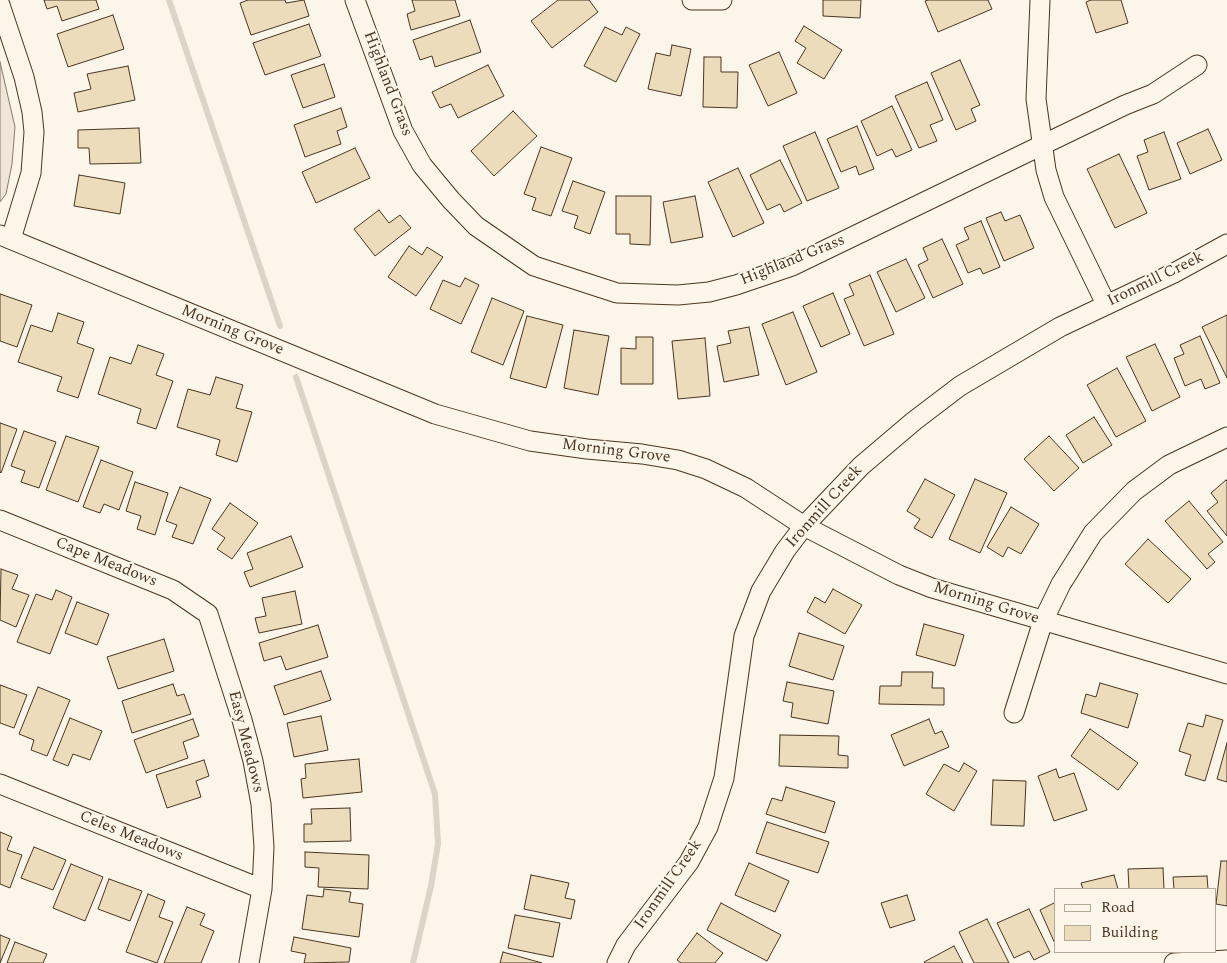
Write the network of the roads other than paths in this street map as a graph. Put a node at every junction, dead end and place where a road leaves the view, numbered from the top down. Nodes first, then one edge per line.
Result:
1 (355, 0) edge
2 (692, 0) edge
3 (722, 0) edge
4 (1040, 0) edge
5 (0, 5) edge
6 (1197, 65) dead end
7 (1042, 147) junction
8 (6, 237) edge
9 (1227, 244) edge
10 (1106, 304) junction
11 (1227, 437) edge
12 (0, 520) edge
13 (804, 526) junction
14 (208, 614) joint
15 (1043, 620) junction
16 (1227, 674) edge
17 (1014, 713) dead end
18 (0, 784) edge
19 (262, 889) junction
20 (1227, 960) edge
21 (249, 963) edge
22 (617, 963) edge
23 (1174, 963) edge

1 - 7 street, Highland Grass
2 - 3 street
4 - 7 street
5 - 8 street
6 - 7 street, Highland Grass
7 - 10 street
8 - 13 street, Morning Grove
9 - 10 street, Ironmill Creek
10 - 13 street, Ironmill Creek
11 - 15 street
12 - 14 street, Cape Meadows
13 - 15 street, Morning Grove
13 - 22 street, Ironmill Creek
14 - 19 street, Easy Meadows
15 - 16 street, Morning Grove
15 - 17 street
18 - 19 street, Celes Meadows
19 - 21 street, Easy Meadows
20 - 23 street

